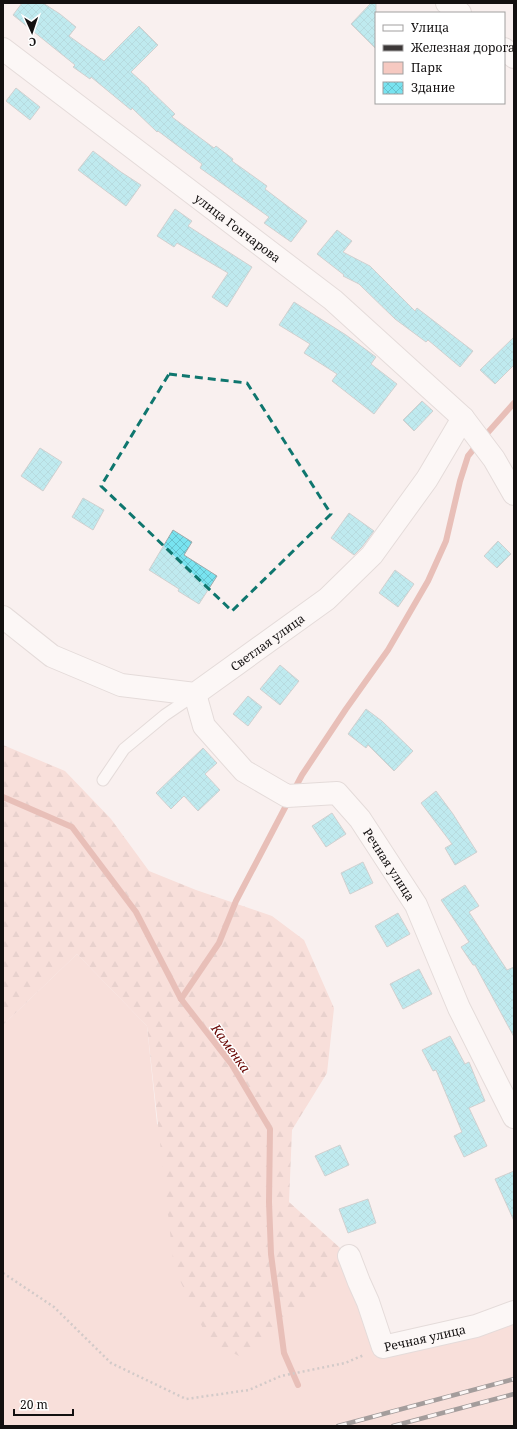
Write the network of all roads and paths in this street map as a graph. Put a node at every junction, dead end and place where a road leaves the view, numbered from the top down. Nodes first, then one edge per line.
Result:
1 (447, 3) edge
2 (459, 12) edge
3 (3, 49) edge
4 (505, 50) edge
5 (514, 57) edge
6 (469, 427) junction
7 (513, 491) edge
8 (3, 617) edge
9 (195, 694) junction
10 (103, 780) dead end
11 (514, 1117) edge
12 (349, 1256) dead end
13 (3, 1273) edge
14 (514, 1312) edge
15 (383, 1347) junction

1 - 2 street
3 - 6 street, улица Гончарова
4 - 5 street
6 - 7 street, улица Гончарова
6 - 9 street, Светлая улица
8 - 9 street
9 - 10 lane
9 - 11 street, Речная улица
12 - 15 street, Речная улица
13 - 15 path
14 - 15 street, Речная улица

